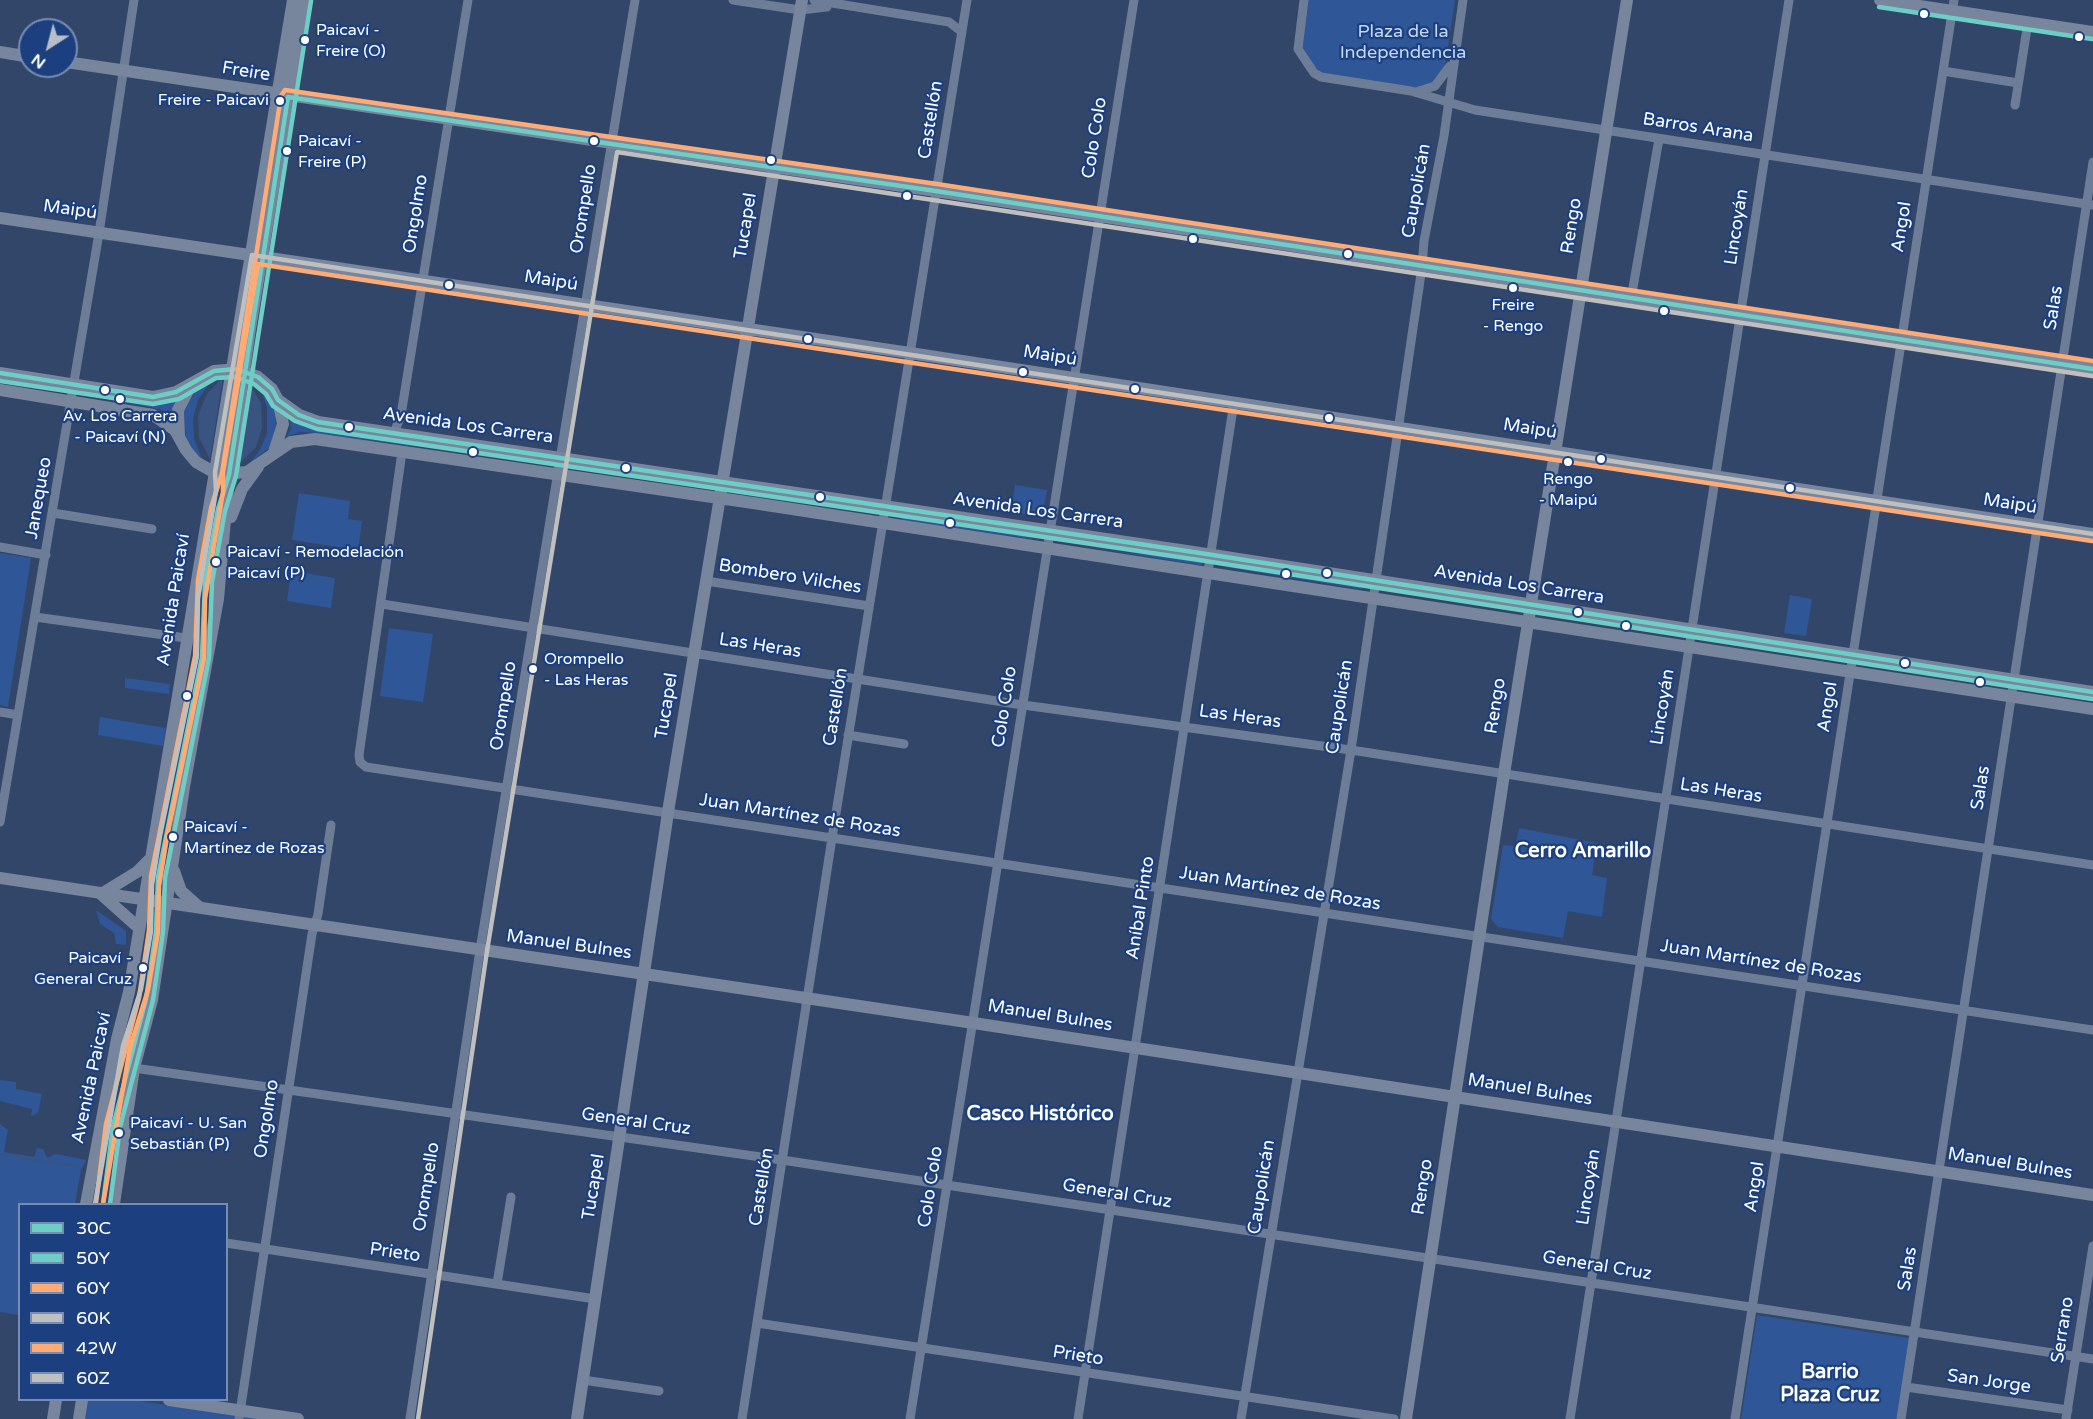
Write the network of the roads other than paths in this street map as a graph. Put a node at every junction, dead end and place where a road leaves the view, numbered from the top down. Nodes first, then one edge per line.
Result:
1 (134, 0) edge
2 (292, 0) edge
3 (304, 0) edge
4 (468, 0) edge
5 (635, 0) edge
6 (733, 0) edge
7 (814, 0) edge
8 (967, 0) edge
9 (1134, 0) edge
10 (1304, 0) edge
11 (1463, 0) edge
12 (1627, 0) edge
13 (1789, 0) edge
14 (1880, 0) edge
15 (801, 5) edge
16 (1953, 5) edge
17 (841, 6) junction
18 (966, 11) junction
19 (949, 22) junction
20 (2028, 22) junction
21 (962, 32) junction
22 (2093, 32) edge
23 (0, 52) edge
24 (18, 55) edge
25 (1454, 60) junction
26 (78, 64) edge
27 (124, 70) junction
28 (1943, 71) junction
29 (2018, 83) junction
30 (1411, 91) junction
31 (283, 96) junction
32 (1448, 102) junction
33 (2015, 105) dead end
34 (448, 119) junction
35 (1606, 130) junction
36 (1659, 139) junction
37 (611, 143) junction
38 (1764, 155) junction
39 (2093, 162) edge
40 (774, 167) junction
41 (1926, 180) junction
42 (936, 191) junction
43 (2090, 204) edge
44 (1099, 216) junction
45 (0, 218) edge
46 (99, 232) junction
47 (257, 256) junction
48 (1422, 267) junction
49 (422, 280) junction
50 (1580, 291) junction
51 (1631, 299) junction
52 (586, 304) junction
53 (1740, 315) junction
54 (748, 329) junction
55 (1900, 340) junction
56 (910, 353) junction
57 (2061, 364) junction
58 (231, 369) junction
59 (2093, 369) edge
60 (246, 371) junction
61 (0, 373) edge
62 (1073, 378) junction
63 (74, 384) junction
64 (193, 384) junction
65 (0, 390) edge
66 (278, 400) junction
67 (72, 401) junction
68 (1234, 402) junction
69 (1398, 427) junction
70 (394, 433) junction
71 (181, 441) junction
72 (1555, 451) junction
73 (402, 452) junction
74 (271, 455) junction
75 (562, 458) junction
76 (260, 464) junction
77 (215, 472) junction
78 (229, 475) junction
79 (560, 475) junction
80 (1715, 476) junction
81 (722, 482) junction
82 (719, 498) junction
83 (1875, 500) junction
84 (885, 507) junction
85 (53, 513) junction
86 (882, 523) junction
87 (2038, 526) junction
88 (152, 529) dead end
89 (1048, 531) junction
90 (2093, 534) edge
91 (224, 546) junction
92 (0, 547) edge
93 (1046, 548) junction
94 (46, 555) junction
95 (1210, 555) junction
96 (1208, 572) junction
97 (705, 581) junction
98 (1376, 581) junction
99 (1373, 597) junction
100 (382, 604) junction
101 (1531, 605) junction
102 (869, 606) junction
103 (35, 616) junction
104 (1528, 622) junction
105 (534, 628) junction
106 (1692, 629) junction
107 (186, 638) junction
108 (1689, 646) junction
109 (694, 652) junction
110 (1853, 654) junction
111 (1850, 670) junction
112 (858, 679) junction
113 (2014, 680) junction
114 (2093, 692) edge
115 (2012, 696) junction
116 (1022, 705) junction
117 (2093, 709) edge
118 (0, 712) edge
119 (18, 715) junction
120 (1185, 725) junction
121 (848, 735) junction
122 (904, 744) dead end
123 (1351, 750) junction
124 (1503, 774) junction
125 (507, 788) junction
126 (1666, 799) junction
127 (668, 813) junction
128 (0, 822) edge
129 (1827, 824) junction
130 (332, 825) dead end
131 (832, 838) junction
132 (1989, 849) junction
133 (149, 860) junction
134 (997, 863) junction
135 (174, 865) junction
136 (2093, 865) edge
137 (0, 879) edge
138 (1161, 888) junction
139 (101, 894) junction
140 (143, 900) junction
141 (167, 904) junction
142 (206, 910) junction
143 (1324, 912) junction
144 (314, 926) junction
145 (139, 928) junction
146 (1479, 936) junction
147 (480, 950) junction
148 (1641, 960) junction
149 (644, 974) junction
150 (1803, 985) junction
151 (807, 998) junction
152 (1964, 1010) junction
153 (972, 1023) junction
154 (2093, 1030) edge
155 (1137, 1048) junction
156 (134, 1068) junction
157 (1297, 1072) junction
158 (288, 1089) junction
159 (1455, 1096) junction
160 (455, 1113) junction
161 (1616, 1121) junction
162 (620, 1137) junction
163 (1778, 1146) junction
164 (783, 1160) junction
165 (1939, 1171) junction
166 (948, 1185) junction
167 (2093, 1195) edge
168 (511, 1197) dead end
169 (86, 1203) edge
170 (114, 1203) edge
171 (1111, 1210) junction
172 (1271, 1234) junction
173 (228, 1243) edge
174 (2093, 1246) edge
175 (264, 1250) junction
176 (1430, 1258) junction
177 (431, 1275) junction
178 (1591, 1282) junction
179 (497, 1284) junction
180 (595, 1299) junction
181 (1753, 1306) junction
182 (757, 1323) junction
183 (1914, 1332) junction
184 (921, 1348) junction
185 (2076, 1356) junction
186 (2093, 1359) edge
187 (1086, 1374) junction
188 (583, 1380) junction
189 (1906, 1387) junction
190 (659, 1391) dead end
191 (1245, 1397) junction
192 (82, 1401) edge
193 (174, 1401) edge
194 (55, 1410) edge
195 (239, 1415) edge
196 (2067, 1415) edge
197 (66, 1419) edge
198 (79, 1419) edge
199 (298, 1419) edge
200 (410, 1419) edge
201 (577, 1419) edge
202 (742, 1419) edge
203 (909, 1419) edge
204 (1078, 1419) edge
205 (1241, 1419) edge
206 (1394, 1419) edge
207 (1406, 1419) edge
208 (1569, 1419) edge
209 (1735, 1419) edge
210 (1901, 1419) edge

1 - 27 street, Janequeo
2 - 31 main road, Avenida Paicaví
3 - 31 main road, Avenida Paicaví
4 - 34 street, Ongolmo
5 - 37 street, Orompello
6 - 15 street
7 - 17 street
8 - 18 street, Castellón
9 - 44 street, Colo Colo
10 - 30 street, Barros Arana
11 - 25 street, Caupolicán
12 - 35 main road, Rengo
13 - 38 street, Lincoyán
14 - 16 main road
15 - 17 street
15 - 40 main road, Tucapel
16 - 20 main road
16 - 28 street, Angol
17 - 19 street
18 - 19 street
18 - 21 street, Castellón
19 - 21 street
20 - 22 main road
20 - 29 street
21 - 42 street, Castellón
23 - 24 main road
25 - 30 street
25 - 32 street, Caupolicán
26 - 27 main road, Freire
27 - 31 main road, Freire
27 - 46 street, Janequeo
28 - 29 street
28 - 41 street, Angol
29 - 33 street
30 - 32 street, Barros Arana
31 - 34 main road, Freire
31 - 47 main road, Avenida Paicaví
32 - 35 street, Barros Arana
32 - 48 street, Caupolicán
34 - 37 main road, Freire
34 - 49 street, Ongolmo
35 - 36 street, Barros Arana
35 - 50 main road, Rengo
36 - 38 street, Barros Arana
36 - 51 street
37 - 40 main road, Freire
37 - 52 street, Orompello
38 - 41 street, Barros Arana
38 - 53 street, Lincoyán
39 - 43 street, Salas
40 - 42 main road, Freire
40 - 54 main road, Tucapel
41 - 43 street, Barros Arana
41 - 55 street, Angol
42 - 44 main road, Freire
42 - 56 street, Castellón
43 - 57 street, Salas
44 - 48 main road, Freire
44 - 62 street, Colo Colo
45 - 46 main road, Maipú
46 - 47 main road, Maipú
46 - 63 street, Janequeo
47 - 49 main road, Maipú
47 - 58 main road, Avenida Paicaví
47 - 60 main road, Avenida Paicaví
48 - 50 main road, Freire
48 - 69 street, Caupolicán
49 - 52 main road, Maipú
49 - 70 street, Ongolmo
50 - 51 main road, Freire
50 - 72 main road, Rengo
51 - 53 main road, Freire
52 - 54 main road, Maipú
52 - 75 street, Orompello
53 - 55 main road, Freire
53 - 80 street, Lincoyán
54 - 56 main road, Maipú
54 - 81 main road, Tucapel
55 - 57 main road, Freire
55 - 83 street, Angol
56 - 62 main road, Maipú
56 - 84 street, Castellón
57 - 59 main road, Freire
57 - 87 street, Salas
58 - 60 main road, Avenida Los Carrera
58 - 64 main road, Avenida Los Carrera
58 - 77 main road, Avenida Paicaví
60 - 66 main road, Avenida Los Carrera
60 - 78 main road, Avenida Paicaví
61 - 63 main road, Avenida Los Carrera
62 - 68 main road, Maipú
62 - 89 street, Colo Colo
63 - 64 main road, Avenida Los Carrera
63 - 67 street, Janequeo
64 - 71 main road
65 - 67 main road
66 - 70 main road, Avenida Los Carrera
66 - 74 main road
67 - 71 main road
67 - 85 street, Janequeo
68 - 69 main road, Maipú
68 - 95 street, Aníbal Pinto
69 - 72 main road, Maipú
69 - 98 street, Caupolicán
70 - 75 main road, Avenida Los Carrera
71 - 77 main road
72 - 80 main road, Maipú
72 - 101 main road, Rengo
73 - 74 main road, Avenida Los Carrera
73 - 79 main road, Avenida Los Carrera
73 - 100 street
74 - 76 main road, Avenida Los Carrera
75 - 79 street, Orompello
75 - 81 main road, Avenida Los Carrera
76 - 78 main road, Avenida Los Carrera
76 - 91 main road
77 - 78 main road
77 - 107 main road, Avenida Paicaví
78 - 91 main road, Avenida Paicaví
79 - 82 main road, Avenida Los Carrera
79 - 105 street, Orompello
80 - 83 main road, Maipú
80 - 106 street, Lincoyán
81 - 82 main road, Tucapel
81 - 84 main road, Avenida Los Carrera
82 - 86 main road, Avenida Los Carrera
82 - 97 main road, Tucapel
83 - 87 main road, Maipú
83 - 110 street, Angol
84 - 86 street, Castellón
84 - 89 main road, Avenida Los Carrera
85 - 88 street
85 - 94 street, Janequeo
86 - 93 main road, Avenida Los Carrera
86 - 102 street, Castellón
87 - 90 main road, Maipú
87 - 113 street, Salas
89 - 93 street, Colo Colo
89 - 95 main road, Avenida Los Carrera
91 - 135 main road, Avenida Paicaví
92 - 94 street
93 - 96 main road, Avenida Los Carrera
93 - 116 street, Colo Colo
94 - 103 street, Janequeo
95 - 96 street, Aníbal Pinto
95 - 98 main road, Avenida Los Carrera
96 - 99 main road, Avenida Los Carrera
96 - 120 street, Aníbal Pinto
97 - 102 street, Bombero Vilches
97 - 109 main road, Tucapel
98 - 99 street, Caupolicán
98 - 101 main road, Avenida Los Carrera
99 - 104 main road, Avenida Los Carrera
99 - 123 street, Caupolicán
100 - 105 street, Las Heras
100 - 125 street, Juan Martínez de Rozas
101 - 104 main road, Rengo
101 - 106 main road, Avenida Los Carrera
102 - 112 street, Castellón
103 - 107 street
103 - 119 street, Janequeo
104 - 108 main road, Avenida Los Carrera
104 - 124 main road, Rengo
105 - 109 street, Las Heras
105 - 125 street, Orompello
106 - 108 street, Lincoyán
106 - 110 main road, Avenida Los Carrera
107 - 133 main road, Avenida Paicaví
108 - 111 main road, Avenida Los Carrera
108 - 126 street, Lincoyán
109 - 112 street, Las Heras
109 - 127 main road, Tucapel
110 - 111 street, Angol
110 - 113 main road, Avenida Los Carrera
111 - 115 main road, Avenida Los Carrera
111 - 129 street, Angol
112 - 116 street, Las Heras
112 - 121 street, Castellón
113 - 114 main road, Avenida Los Carrera
113 - 115 street, Salas
115 - 117 main road, Avenida Los Carrera
115 - 132 street, Salas
116 - 120 street, Las Heras
116 - 134 street, Colo Colo
118 - 119 street
119 - 128 street, Janequeo
120 - 123 street, Las Heras
120 - 138 street, Aníbal Pinto
121 - 122 street
121 - 131 street, Castellón
123 - 124 street, Las Heras
123 - 143 street, Caupolicán
124 - 126 street, Las Heras
124 - 146 main road, Rengo
125 - 127 street, Juan Martínez de Rozas
125 - 147 street, Orompello
126 - 129 street, Las Heras
126 - 148 street, Lincoyán
127 - 131 street, Juan Martínez de Rozas
127 - 149 main road, Tucapel
129 - 132 street, Las Heras
129 - 150 street, Angol
130 - 144 street, Ongolmo
131 - 134 street, Juan Martínez de Rozas
131 - 151 street, Castellón
132 - 136 street, Las Heras
132 - 152 street, Salas
133 - 139 main road
133 - 140 main road, Avenida Paicaví
134 - 138 street, Juan Martínez de Rozas
134 - 153 street, Colo Colo
135 - 141 main road, Avenida Paicaví
135 - 142 main road
137 - 139 main road, Manuel Bulnes
138 - 143 street, Juan Martínez de Rozas
138 - 155 street, Aníbal Pinto
139 - 140 main road, Manuel Bulnes
139 - 145 main road
140 - 141 main road, Manuel Bulnes
140 - 145 main road, Avenida Paicaví
141 - 142 main road, Manuel Bulnes
141 - 156 main road, Avenida Paicaví
142 - 144 main road, Manuel Bulnes
143 - 146 street, Juan Martínez de Rozas
143 - 157 street, Caupolicán
144 - 147 main road, Manuel Bulnes
144 - 158 street, Ongolmo
145 - 169 main road, Avenida Paicaví
146 - 148 street, Juan Martínez de Rozas
146 - 159 main road, Rengo
147 - 149 main road, Manuel Bulnes
147 - 160 street, Orompello
148 - 150 street, Juan Martínez de Rozas
148 - 161 street, Lincoyán
149 - 151 main road, Manuel Bulnes
149 - 162 main road, Tucapel
150 - 152 street, Juan Martínez de Rozas
150 - 163 street, Angol
151 - 153 main road, Manuel Bulnes
151 - 164 street, Castellón
152 - 154 street, Juan Martínez de Rozas
152 - 165 street, Salas
153 - 155 main road, Manuel Bulnes
153 - 166 street, Colo Colo
155 - 157 main road, Manuel Bulnes
155 - 171 street, Aníbal Pinto
156 - 158 street, General Cruz
156 - 170 main road, Avenida Paicaví
157 - 159 main road, Manuel Bulnes
157 - 172 street, Caupolicán
158 - 160 street, General Cruz
158 - 175 street, Ongolmo
159 - 161 main road, Manuel Bulnes
159 - 176 main road, Rengo
160 - 162 street, General Cruz
160 - 177 street, Orompello
161 - 163 main road, Manuel Bulnes
161 - 178 street, Lincoyán
162 - 164 street, General Cruz
162 - 180 main road, Tucapel
163 - 165 main road, Manuel Bulnes
163 - 181 street, Angol
164 - 166 street, General Cruz
164 - 182 street, Castellón
165 - 167 main road, Manuel Bulnes
165 - 183 street, Salas
166 - 171 street, General Cruz
166 - 184 street, Colo Colo
168 - 179 street
171 - 172 street, General Cruz
171 - 187 street, Aníbal Pinto
172 - 176 street, General Cruz
172 - 191 street, Caupolicán
173 - 175 street, Prieto
174 - 185 street, Serrano
175 - 177 street, Prieto
175 - 195 street, Ongolmo
176 - 178 street, General Cruz
176 - 207 main road, Rengo
177 - 179 street, Prieto
177 - 200 street, Orompello
178 - 181 street, General Cruz
178 - 208 street, Lincoyán
179 - 180 street, Prieto
180 - 188 main road, Tucapel
181 - 183 street, General Cruz
181 - 209 street, Angol
182 - 184 street, Prieto
182 - 202 street, Castellón
183 - 185 street, General Cruz
183 - 189 street, Salas
184 - 187 street, Prieto
184 - 203 street, Colo Colo
185 - 186 street, General Cruz
185 - 196 street, Serrano
187 - 191 street, Prieto
187 - 204 street, Aníbal Pinto
188 - 190 street
188 - 201 main road, Tucapel
189 - 196 street, San Jorge
189 - 210 street, Salas
191 - 205 street, Caupolicán
191 - 206 street, Prieto
192 - 198 main road
193 - 195 main road
194 - 197 main road
195 - 199 main road

